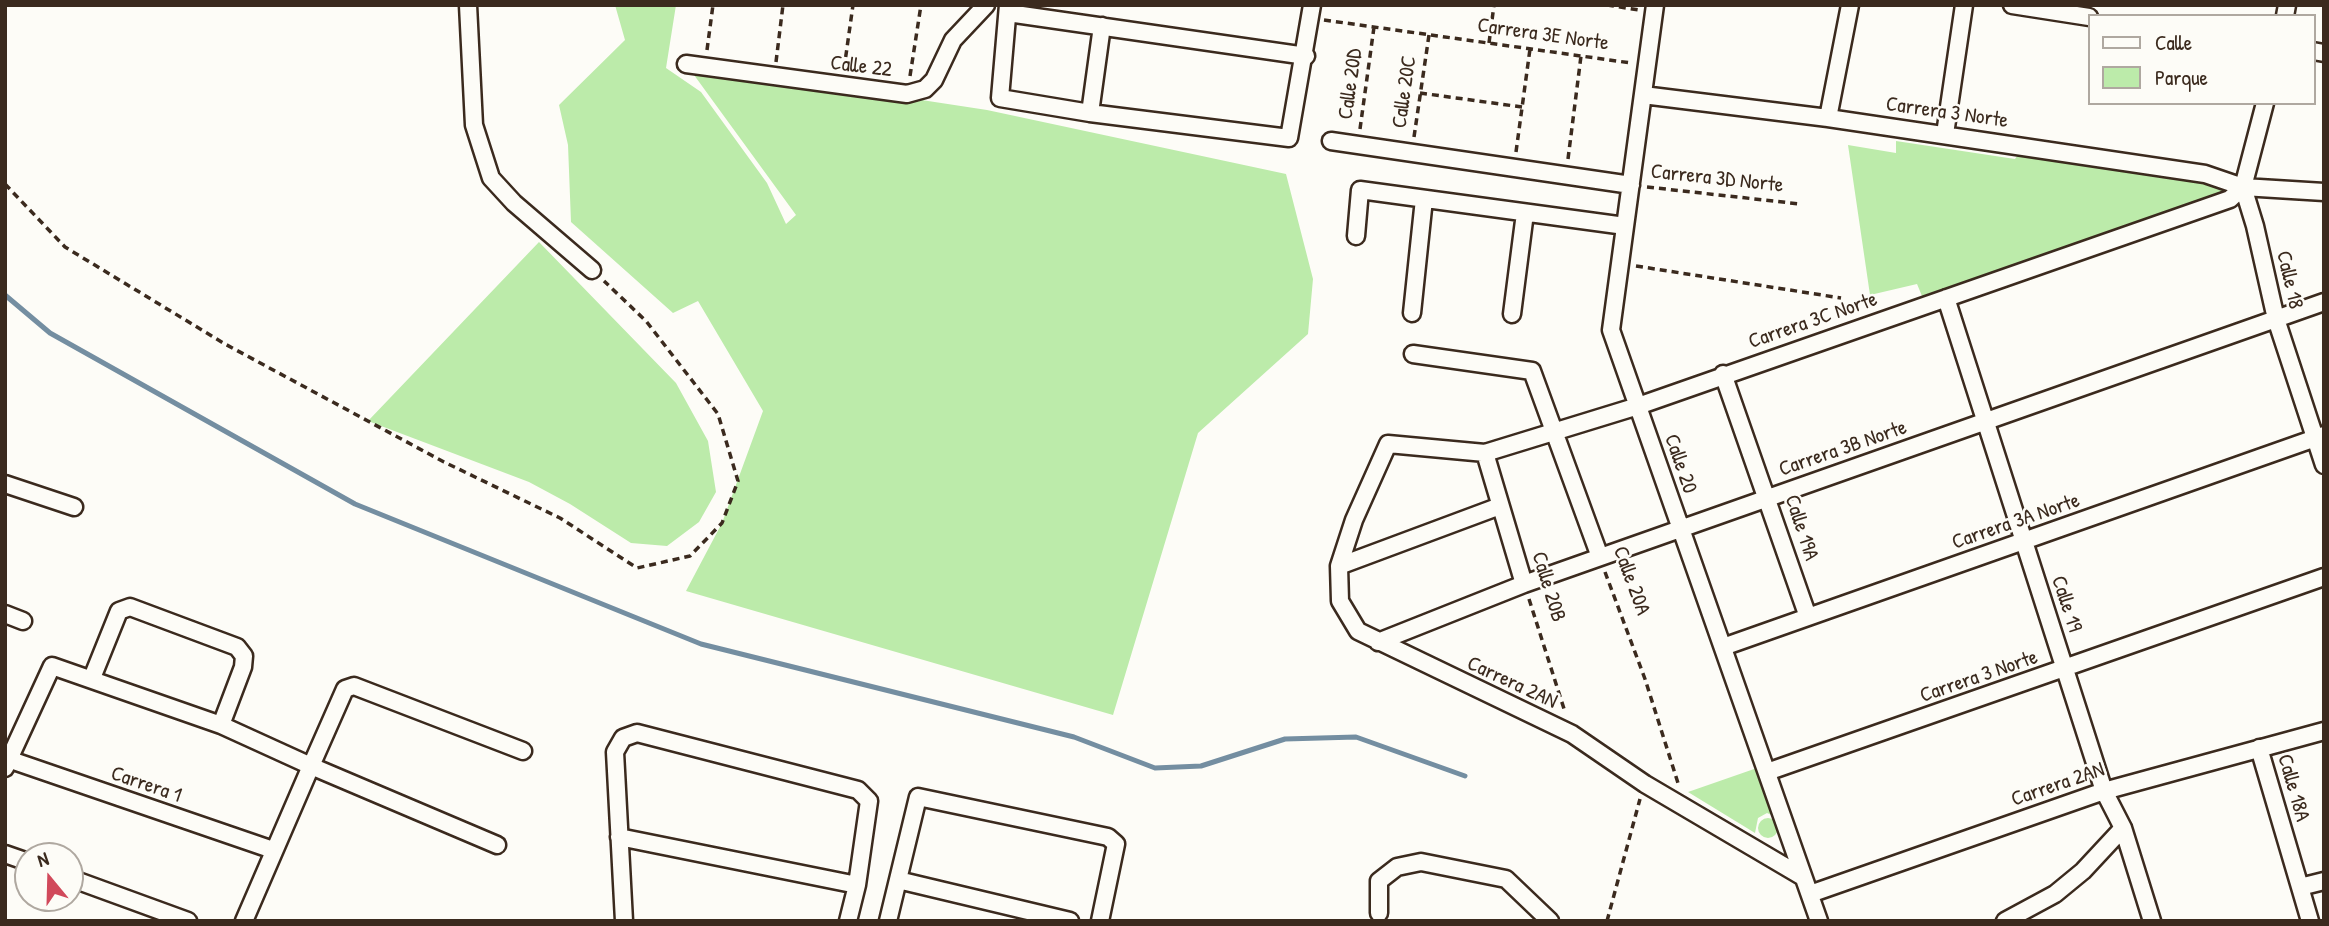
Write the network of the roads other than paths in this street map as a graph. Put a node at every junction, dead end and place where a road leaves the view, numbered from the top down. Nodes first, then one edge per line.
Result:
1 (468, 5) edge
2 (985, 5) edge
3 (1850, 5) edge
4 (1964, 5) edge
5 (2012, 5) edge
6 (1008, 9) edge
7 (1655, 9) edge
8 (1311, 12) edge
9 (2088, 17) edge
10 (1102, 26) junction
11 (1306, 56) junction
12 (686, 64) dead end
13 (1643, 95) junction
14 (2264, 105) edge
15 (1090, 113) junction
16 (1828, 118) junction
17 (1944, 134) junction
18 (1331, 141) dead end
19 (1631, 185) junction
20 (2243, 187) junction
21 (2324, 192) edge
22 (1424, 199) junction
23 (1525, 213) junction
24 (1625, 226) junction
25 (1356, 236) dead end
26 (592, 270) road end
27 (1946, 298) junction
28 (2324, 302) edge
29 (1412, 313) dead end
30 (1511, 314) dead end
31 (2276, 319) junction
32 (1413, 354) dead end
33 (1723, 374) junction
34 (1638, 406) junction
35 (1986, 421) junction
36 (1553, 432) junction
37 (2320, 437) edge
38 (1388, 444) joint
39 (1485, 453) junction
40 (2324, 465) edge
41 (5, 484) edge
42 (1768, 498) junction
43 (1500, 506) junction
44 (74, 507) dead end
45 (1679, 529) junction
46 (2024, 541) junction
47 (1600, 557) junction
48 (1339, 566) junction
49 (2324, 577) edge
50 (1524, 584) junction
51 (5, 614) edge
52 (1808, 617) junction
53 (23, 621) dead end
54 (1378, 642) junction
55 (1723, 647) junction
56 (2065, 669) junction
57 (92, 677) junction
58 (221, 725) junction
59 (2324, 731) edge
60 (2259, 748) junction
61 (523, 751) dead end
62 (7, 762) edge
63 (310, 766) junction
64 (1767, 772) junction
65 (2104, 791) junction
66 (2123, 828) junction
67 (620, 837) junction
68 (497, 845) dead end
69 (273, 850) junction
70 (1803, 877) junction
71 (898, 880) junction
72 (2324, 881) edge
73 (84, 882) edge
74 (857, 885) junction
75 (2300, 887) junction
76 (1810, 894) junction
77 (1379, 913) dead end
78 (188, 921) edge
79 (244, 921) edge
80 (624, 921) edge
81 (848, 921) edge
82 (888, 921) edge
83 (1070, 921) edge
84 (1100, 921) edge
85 (1550, 921) edge
86 (1819, 921) edge
87 (2005, 921) edge
88 (2152, 921) edge
89 (2310, 921) edge

1 - 26 street
2 - 12 street, Calle 22
3 - 16 street
4 - 17 street
5 - 9 street
6 - 10 street
6 - 15 street
7 - 13 street, Calle 20
8 - 11 street
10 - 11 street
10 - 15 street
11 - 15 street
13 - 16 street, Carrera 3 Norte
13 - 19 street, Calle 20
14 - 20 street
16 - 17 street, Carrera 3 Norte
17 - 20 street, Carrera 3 Norte
18 - 19 street
19 - 24 street, Calle 20
20 - 21 street, Carrera 3 Norte
20 - 27 street, Carrera 3C Norte
20 - 31 street, Calle 18
22 - 23 street
22 - 25 street
22 - 29 street
23 - 24 street
23 - 30 street
24 - 34 street, Calle 20
27 - 33 street, Carrera 3C Norte
27 - 35 street, Calle 19
28 - 31 street, Carrera 3B Norte
31 - 35 street, Carrera 3B Norte
31 - 37 street, Calle 18
32 - 36 street, Calle 20A
33 - 34 street, Carrera 3C Norte
33 - 42 street, Calle 19A
34 - 36 street, Carrera 3C Norte
34 - 45 street, Calle 20
35 - 42 street, Carrera 3B Norte
35 - 46 street, Calle 19
36 - 39 street, Carrera 3C Norte
36 - 47 street, Calle 20A
37 - 40 street, Calle 18
37 - 46 street, Carrera 3A Norte
38 - 39 street, Carrera 3C Norte
38 - 48 street, Carrera 2AN
39 - 43 street, Calle 20B
41 - 44 street
42 - 45 street, Carrera 3B Norte
42 - 52 street, Calle 19A
43 - 48 street
43 - 50 street, Calle 20B
45 - 47 street, Carrera 3B Norte
45 - 55 street, Calle 20
46 - 52 street, Carrera 3A Norte
46 - 56 street, Calle 19
47 - 50 street, Carrera 3B Norte
48 - 54 street, Carrera 2AN
49 - 56 street, Carrera 3 Norte
50 - 54 street, Carrera 3B Norte
51 - 53 street
52 - 55 street, Carrera 3A Norte
54 - 70 street, Carrera 2AN
55 - 64 street, Calle 20
56 - 64 street, Carrera 3 Norte
56 - 65 street, Calle 19
57 - 58 street
57 - 58 street
57 - 62 street
58 - 63 street
59 - 60 street, Carrera 2AN
60 - 65 street, Carrera 2AN
60 - 75 street, Calle 18A
61 - 63 street
62 - 69 street, Carrera 1
63 - 68 street
63 - 69 street
64 - 70 street, Calle 20
65 - 66 street, Calle 19
65 - 76 street, Carrera 2AN
66 - 87 street
66 - 88 street, Calle 19
67 - 74 street
67 - 74 street
67 - 80 street
69 - 79 street
70 - 76 street, Calle 20
71 - 82 street
71 - 83 street
71 - 84 street
72 - 75 street
73 - 78 street
74 - 81 street
75 - 89 street, Calle 18A
76 - 86 street, Calle 20
77 - 85 street

